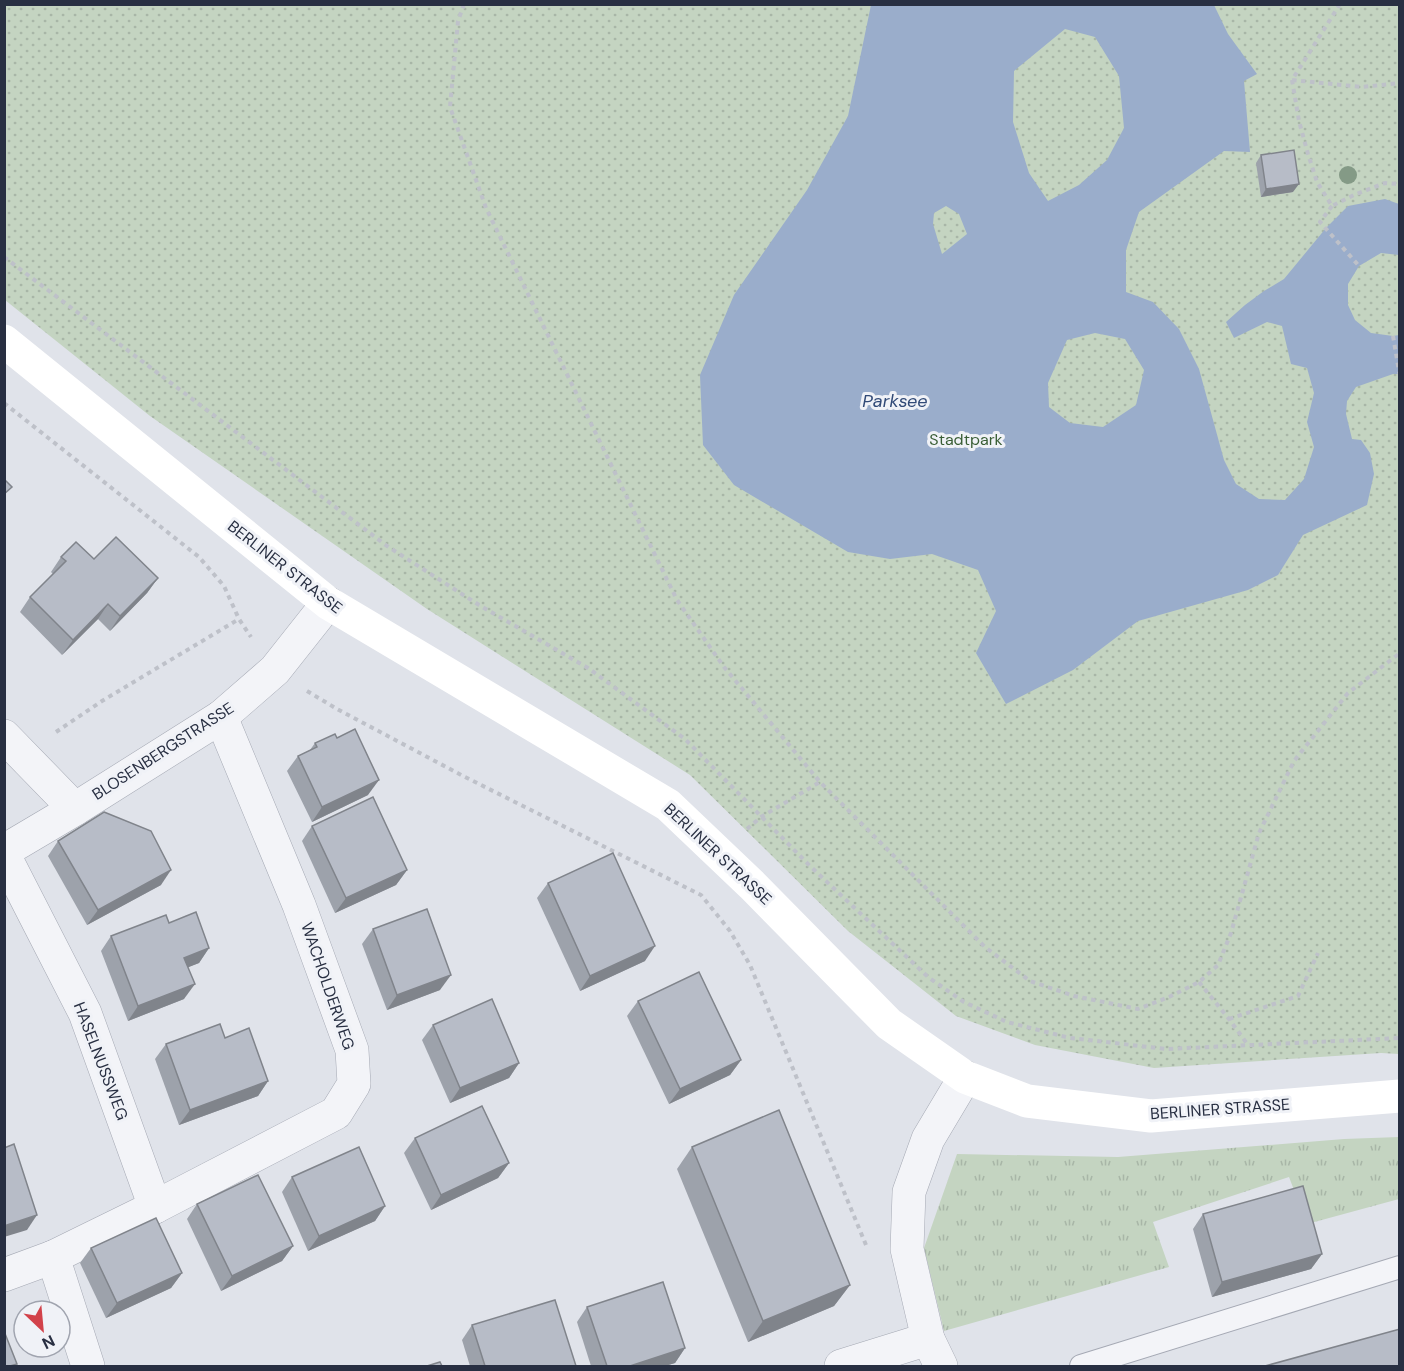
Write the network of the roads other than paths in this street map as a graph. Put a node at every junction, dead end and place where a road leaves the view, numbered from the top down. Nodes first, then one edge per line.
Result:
1 (4, 341) edge
2 (328, 603) junction
3 (221, 717) junction
4 (14, 746) edge
5 (75, 809) junction
6 (4, 853) edge
7 (965, 1077) junction
8 (1400, 1096) edge
9 (155, 1207) junction
10 (52, 1257) junction
11 (1400, 1267) edge
12 (4, 1275) edge
13 (935, 1353) edge
14 (88, 1366) edge
15 (841, 1366) edge
16 (1081, 1366) edge

1 - 2 main road, BERLINER STRASSE
2 - 3 street, BLOSENBERGSTRASSE
2 - 7 main road, BERLINER STRASSE
3 - 5 street, BLOSENBERGSTRASSE
3 - 9 street, WACHOLDERWEG
4 - 5 street
5 - 6 street, BLOSENBERGSTRASSE
6 - 9 street, HASELNUSSWEG
7 - 8 main road, BERLINER STRASSE
7 - 13 street
9 - 10 street, WACHOLDERWEG
10 - 12 street, WACHOLDERWEG
10 - 14 street
11 - 16 lane
13 - 15 street

